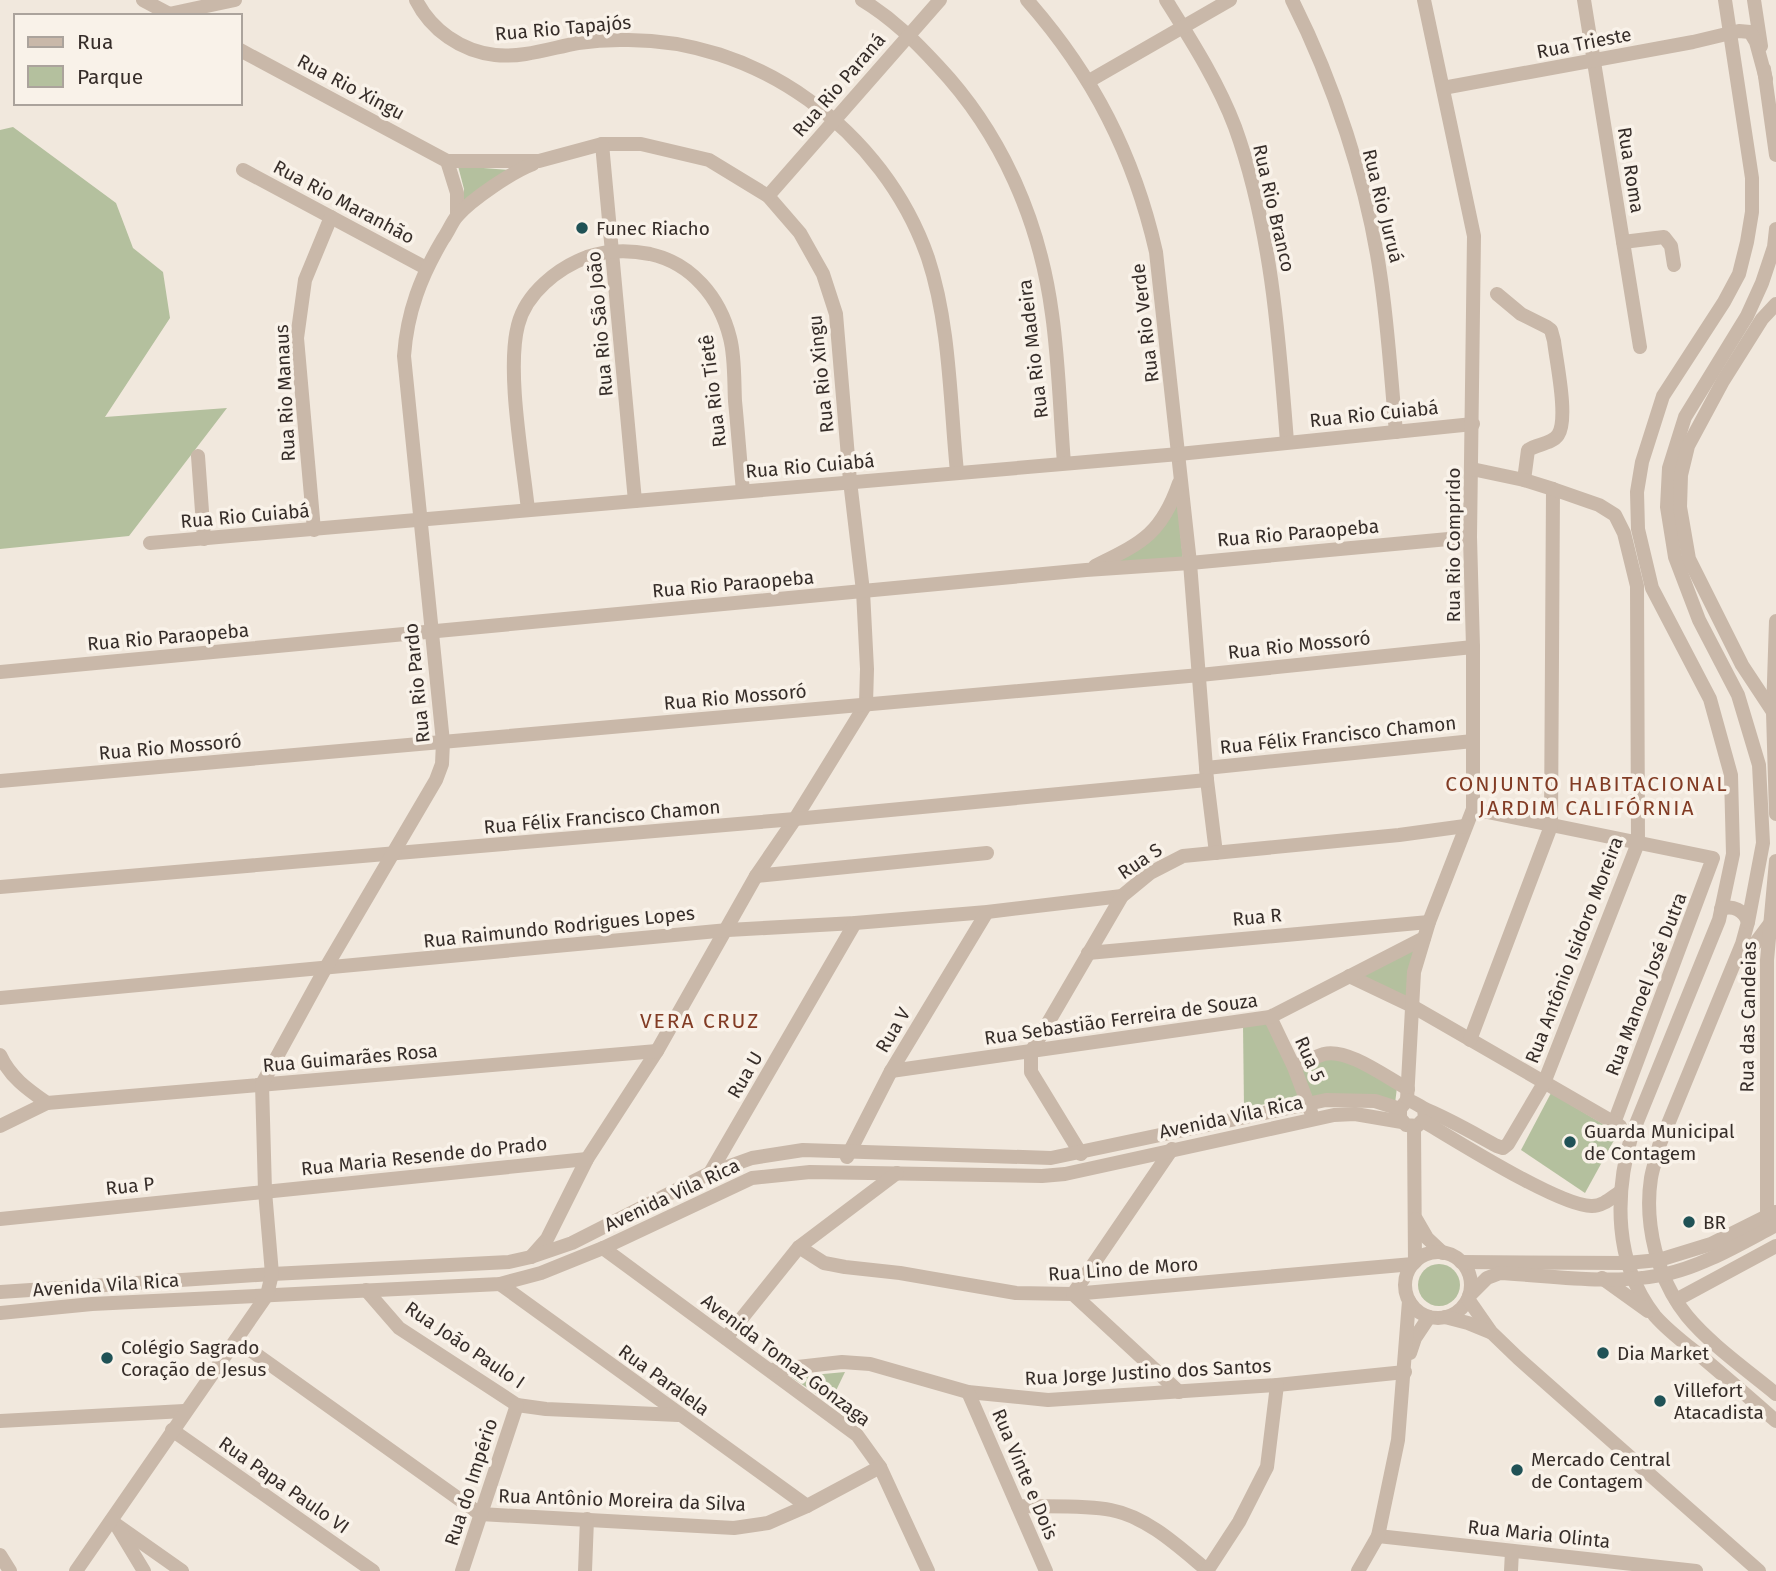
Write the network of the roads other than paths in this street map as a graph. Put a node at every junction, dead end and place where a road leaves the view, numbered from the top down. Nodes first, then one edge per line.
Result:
1 (143, 0) edge
2 (237, 0) edge
3 (416, 0) edge
4 (862, 0) edge
5 (940, 0) edge
6 (1027, 0) edge
7 (1166, 0) edge
8 (1230, 0) edge
9 (1292, 0) edge
10 (1584, 0) edge
11 (1725, 0) edge
12 (1754, 0) edge
13 (1423, 5) edge
14 (169, 14) edge
15 (175, 14) edge
16 (1183, 28) junction
17 (1730, 34) junction
18 (909, 35) junction
19 (242, 51) edge
20 (1594, 61) junction
21 (1766, 79) junction
22 (1089, 82) junction
23 (1443, 88) junction
24 (1774, 109) edge
25 (835, 120) junction
26 (603, 144) junction
27 (1776, 155) edge
28 (447, 161) junction
29 (539, 161) junction
30 (243, 170) dead end
31 (768, 196) junction
32 (457, 216) junction
33 (331, 217) junction
34 (1776, 229) edge
35 (1623, 242) junction
36 (612, 251) junction
37 (1674, 265) dead end
38 (426, 268) junction
39 (1497, 294) dead end
40 (1776, 304) edge
41 (1640, 347) dead end
42 (1473, 424) junction
43 (1396, 432) junction
44 (1287, 442) junction
45 (1179, 453) junction
46 (198, 456) dead end
47 (1064, 463) junction
48 (1472, 469) junction
49 (957, 472) junction
50 (1180, 478) junction
51 (1524, 480) junction
52 (850, 481) junction
53 (1553, 489) junction
54 (743, 491) junction
55 (635, 501) junction
56 (528, 510) junction
57 (420, 520) junction
58 (314, 530) junction
59 (1470, 537) junction
60 (204, 539) junction
61 (150, 543) dead end
62 (1190, 563) junction
63 (1086, 570) junction
64 (863, 591) junction
65 (1776, 621) edge
66 (431, 632) junction
67 (1473, 647) junction
68 (0, 672) edge
69 (1200, 675) junction
70 (866, 704) junction
71 (1773, 712) junction
72 (1473, 741) junction
73 (443, 742) junction
74 (1207, 774) junction
75 (0, 781) edge
76 (1473, 809) junction
77 (1776, 814) edge
78 (795, 819) junction
79 (1465, 826) junction
80 (1551, 826) junction
81 (1432, 832) junction
82 (1638, 843) junction
83 (1457, 847) junction
84 (986, 853) dead end
85 (1216, 853) junction
86 (392, 855) junction
87 (1776, 861) edge
88 (756, 876) junction
89 (0, 887) edge
90 (1122, 896) junction
91 (1721, 909) junction
92 (987, 912) junction
93 (1429, 922) junction
94 (1748, 922) junction
95 (855, 923) junction
96 (1769, 925) junction
97 (728, 930) junction
98 (1424, 938) junction
99 (1748, 945) junction
100 (1088, 953) junction
101 (1767, 960) junction
102 (325, 969) junction
103 (1349, 975) junction
104 (0, 998) edge
105 (1412, 1006) junction
106 (1270, 1017) junction
107 (1470, 1040) junction
108 (657, 1051) junction
109 (1031, 1052) junction
110 (0, 1055) edge
111 (1294, 1067) junction
112 (891, 1071) junction
113 (1544, 1083) junction
114 (261, 1084) junction
115 (47, 1102) junction
116 (1309, 1103) junction
117 (1411, 1107) junction
118 (1313, 1119) junction
119 (1614, 1123) junction
120 (0, 1126) edge
121 (1632, 1133) junction
122 (1172, 1149) junction
123 (849, 1152) junction
124 (1081, 1154) junction
125 (587, 1159) junction
126 (838, 1172) junction
127 (897, 1172) junction
128 (710, 1173) junction
129 (265, 1191) junction
130 (1620, 1192) junction
131 (1414, 1214) junction
132 (1773, 1218) edge
133 (0, 1219) edge
134 (552, 1229) junction
135 (572, 1243) junction
136 (1776, 1246) edge
137 (799, 1247) junction
138 (603, 1248) junction
139 (1443, 1253) junction
140 (531, 1257) junction
141 (1461, 1262) junction
142 (1414, 1263) junction
143 (1627, 1263) junction
144 (1691, 1266) junction
145 (1662, 1268) junction
146 (272, 1274) junction
147 (1602, 1278) junction
148 (1633, 1279) junction
149 (500, 1284) junction
150 (366, 1290) junction
151 (0, 1292) edge
152 (1073, 1294) junction
153 (267, 1295) junction
154 (1469, 1297) junction
155 (1676, 1300) junction
156 (1409, 1301) junction
157 (0, 1313) edge
158 (1655, 1316) junction
159 (1429, 1317) junction
160 (1446, 1317) junction
161 (1491, 1332) junction
162 (726, 1338) junction
163 (236, 1340) junction
164 (1405, 1368) junction
165 (771, 1370) junction
166 (1277, 1385) junction
167 (968, 1392) junction
168 (1179, 1392) junction
169 (1776, 1394) edge
170 (517, 1405) junction
171 (184, 1412) junction
172 (679, 1415) junction
173 (0, 1421) edge
174 (1776, 1421) edge
175 (172, 1430) junction
176 (880, 1466) junction
177 (807, 1506) junction
178 (1018, 1506) junction
179 (480, 1514) junction
180 (587, 1520) junction
181 (113, 1522) junction
182 (1378, 1536) junction
183 (1512, 1551) junction
184 (0, 1555) edge
185 (1640, 1567) edge
186 (926, 1570) edge
187 (10, 1571) edge
188 (76, 1571) edge
189 (144, 1571) edge
190 (182, 1571) edge
191 (373, 1571) edge
192 (462, 1571) edge
193 (585, 1571) edge
194 (1046, 1571) edge
195 (1208, 1571) edge
196 (1358, 1571) edge
197 (1511, 1571) edge
198 (1696, 1571) edge
199 (1759, 1571) edge

1 - 14 street
2 - 15 street
3 - 25 street, Rua Rio Tapajós
4 - 18 street, Rua Rio Madeira
5 - 18 street, Rua Rio Paraná
6 - 22 street, Rua Rio Verde
7 - 16 street, Rua Rio Branco
8 - 16 street
9 - 43 street, Rua Rio Juruá
10 - 20 street, Rua Roma
11 - 17 street
12 - 21 street
13 - 23 street, Rua Rio Comprido
16 - 22 street
16 - 44 street, Rua Rio Branco
17 - 20 street, Rua Trieste
17 - 21 street
17 - 91 street
18 - 25 street, Rua Rio Paraná
18 - 47 street, Rua Rio Madeira
19 - 28 street, Rua Rio Xingu
20 - 23 street, Rua Trieste
20 - 35 street, Rua Roma
21 - 24 street
22 - 45 street, Rua Rio Verde
23 - 42 street, Rua Rio Comprido
24 - 27 street
25 - 31 street, Rua Rio Paraná
25 - 49 street, Rua Rio Tapajós
26 - 29 street, Rua Rio Xingu
26 - 31 street, Rua Rio Xingu
26 - 36 street, Rua Rio São João
28 - 29 street, Rua Rio Xingu
28 - 32 street
29 - 32 street, Rua Rio Pardo
30 - 33 street, Rua Rio Maranhão
31 - 52 street, Rua Rio Xingu
32 - 38 street, Rua Rio Pardo
33 - 38 street, Rua Rio Maranhão
33 - 58 street, Rua Rio Manaus
34 - 94 street
35 - 37 street
35 - 41 street, Rua Roma
36 - 54 street, Rua Rio Tietê
36 - 55 street, Rua Rio São João
36 - 56 street, Rua Rio Tietê
38 - 57 street, Rua Rio Pardo
39 - 51 street
40 - 71 street
42 - 43 street, Rua Rio Cuiabá
42 - 48 street, Rua Rio Comprido
43 - 44 street, Rua Rio Cuiabá
44 - 45 street, Rua Rio Cuiabá
45 - 47 street, Rua Rio Cuiabá
45 - 50 street, Rua Rio Verde
46 - 60 street
47 - 49 street, Rua Rio Cuiabá
48 - 51 street
48 - 59 street, Rua Rio Comprido
49 - 52 street, Rua Rio Cuiabá
50 - 62 street, Rua Rio Verde
50 - 63 street
51 - 53 street
52 - 54 street, Rua Rio Cuiabá
52 - 64 street, Rua Rio Xingu
53 - 80 street
53 - 82 street, Rua Antônio Isidoro Moreira
54 - 55 street, Rua Rio Cuiabá
55 - 56 street, Rua Rio Cuiabá
56 - 57 street, Rua Rio Cuiabá
57 - 58 street, Rua Rio Cuiabá
57 - 66 street, Rua Rio Pardo
58 - 60 street, Rua Rio Cuiabá
59 - 62 street, Rua Rio Paraopeba
59 - 67 street, Rua Rio Comprido
60 - 61 street, Rua Rio Cuiabá
62 - 63 street, Rua Rio Paraopeba
62 - 69 street, Rua Rio Verde
63 - 64 street, Rua Rio Paraopeba
64 - 66 street, Rua Rio Paraopeba
64 - 70 street, Rua Rio Xingu
65 - 71 street
66 - 68 street, Rua Rio Paraopeba
66 - 73 street, Rua Rio Pardo
67 - 69 street, Rua Rio Mossoró
67 - 72 street, Rua Rio Comprido
69 - 70 street, Rua Rio Mossoró
69 - 74 street, Rua Rio Verde
70 - 73 street, Rua Rio Mossoró
70 - 78 street
71 - 77 street
72 - 74 street, Rua Félix Francisco Chamon
72 - 76 street, Rua Rio Comprido
73 - 75 street, Rua Rio Mossoró
73 - 86 street, Rua Rio Pardo
74 - 78 street, Rua Félix Francisco Chamon
74 - 85 street, Rua Rio Verde
76 - 79 street, Rua Rio Comprido
76 - 80 street
78 - 86 street, Rua Félix Francisco Chamon
78 - 88 street
79 - 81 street, Rua S
79 - 83 street, Rua Rio Comprido
80 - 82 street
80 - 107 street
81 - 83 street
81 - 85 street, Rua S
82 - 113 street, Rua Antônio Isidoro Moreira
82 - 119 street, Rua Manoel José Dutra
83 - 93 street, Rua Rio Comprido
84 - 88 street
85 - 90 street, Rua S
86 - 89 street, Rua Félix Francisco Chamon
86 - 102 street, Rua Rio Pardo
87 - 96 street, Rua das Candeias
88 - 97 street
90 - 92 street, Rua Raimundo Rodrigues Lopes
90 - 100 street, Rua S
91 - 94 street
91 - 121 street
92 - 95 street, Rua Raimundo Rodrigues Lopes
92 - 112 street, Rua V
93 - 98 street, Rua Rio Comprido
93 - 100 street, Rua R
94 - 99 street
95 - 97 street, Rua Raimundo Rodrigues Lopes
95 - 128 street, Rua U
96 - 99 street
96 - 101 street, Rua das Candeias
97 - 102 street, Rua Raimundo Rodrigues Lopes
97 - 108 street
98 - 103 street, Rua Sebastião Ferreira de Souza
98 - 105 street, Rua Rio Comprido
99 - 101 street
99 - 145 street
100 - 109 street, Rua S
101 - 132 street, Rua das Candeias
102 - 104 street, Rua Raimundo Rodrigues Lopes
102 - 114 street, Rua Rio Pardo
103 - 105 street
103 - 106 street, Rua Sebastião Ferreira de Souza
105 - 107 street
105 - 117 street, Rua Rio Comprido
106 - 109 street, Rua Sebastião Ferreira de Souza
106 - 111 street, Rua 5
107 - 113 street
108 - 114 street, Rua Guimarães Rosa
108 - 125 street
109 - 112 street, Rua Sebastião Ferreira de Souza
109 - 124 street
110 - 115 street
111 - 116 street, Rua 5
111 - 117 street
112 - 123 street, Rua V
113 - 117 street, Rua Antônio Isidoro Moreira
113 - 119 street
114 - 115 street, Rua Guimarães Rosa
114 - 129 street
115 - 120 street
116 - 117 street, Avenida Vila Rica
116 - 118 street, Rua 5
116 - 124 street, Avenida Vila Rica
117 - 118 street, Avenida Vila Rica
117 - 130 street, Avenida Vila Rica
117 - 131 street, Rua Rio Comprido
118 - 122 street, Avenida Vila Rica
119 - 121 street
121 - 130 street
122 - 127 street, Avenida Vila Rica
122 - 152 street
123 - 124 street, Avenida Vila Rica
123 - 126 street, Rua V
123 - 128 street, Avenida Vila Rica
125 - 129 street, Rua Maria Resende do Prado
125 - 134 street
126 - 127 street, Avenida Vila Rica
126 - 138 street, Avenida Vila Rica
127 - 137 street
128 - 135 street, Avenida Vila Rica
129 - 133 street, Rua P
129 - 146 street
130 - 143 street
131 - 139 street
131 - 142 street, Rua Rio Comprido
132 - 144 street
132 - 145 street
134 - 135 street
134 - 140 street
135 - 140 street, Avenida Vila Rica
136 - 155 street
137 - 152 street, Rua Lino de Moro
137 - 162 street
138 - 149 street, Avenida Vila Rica
138 - 162 street, Avenida Tomaz Gonzaga
139 - 141 street
139 - 142 street
140 - 146 street, Avenida Vila Rica
141 - 143 street
141 - 154 street
142 - 152 street, Rua Lino de Moro
142 - 156 street
143 - 145 street
143 - 148 street
144 - 145 street
144 - 155 street
145 - 148 street
145 - 155 street
146 - 151 street, Avenida Vila Rica
146 - 153 street
147 - 148 street
147 - 154 street
147 - 158 street
148 - 158 street
149 - 150 street, Avenida Vila Rica
149 - 172 street, Rua Paralela
150 - 153 street, Avenida Vila Rica
150 - 170 street, Rua João Paulo I
152 - 168 street
153 - 157 street, Avenida Vila Rica
153 - 163 street
154 - 160 street
154 - 161 street
155 - 169 street
156 - 159 street
156 - 164 street
158 - 174 street
159 - 160 street
159 - 164 street
160 - 161 street
161 - 199 street
162 - 165 street, Avenida Tomaz Gonzaga
163 - 171 street
163 - 179 street, Rua Antônio Moreira da Silva
164 - 166 street, Rua Jorge Justino dos Santos
164 - 182 street
165 - 167 street, Rua Jorge Justino dos Santos
165 - 176 street, Avenida Tomaz Gonzaga
166 - 168 street, Rua Jorge Justino dos Santos
166 - 195 street
167 - 168 street, Rua Jorge Justino dos Santos
167 - 178 street, Rua Vinte e Dois
170 - 172 street, Rua João Paulo I
170 - 179 street, Rua do Império
171 - 173 street
171 - 175 street
172 - 177 street, Rua Paralela
175 - 181 street
175 - 191 street, Rua Papa Paulo VI
176 - 177 street, Rua Antônio Moreira da Silva
176 - 186 street, Avenida Tomaz Gonzaga
177 - 180 street, Rua Antônio Moreira da Silva
178 - 194 street, Rua Vinte e Dois
178 - 195 street
179 - 180 street, Rua Antônio Moreira da Silva
179 - 192 street, Rua do Império
180 - 193 street
181 - 188 street
181 - 189 street
181 - 190 street
182 - 183 street, Rua Maria Olinta
182 - 196 street
183 - 185 street, Rua Maria Olinta
183 - 197 street
184 - 187 street
185 - 198 street, Rua Maria Olinta

